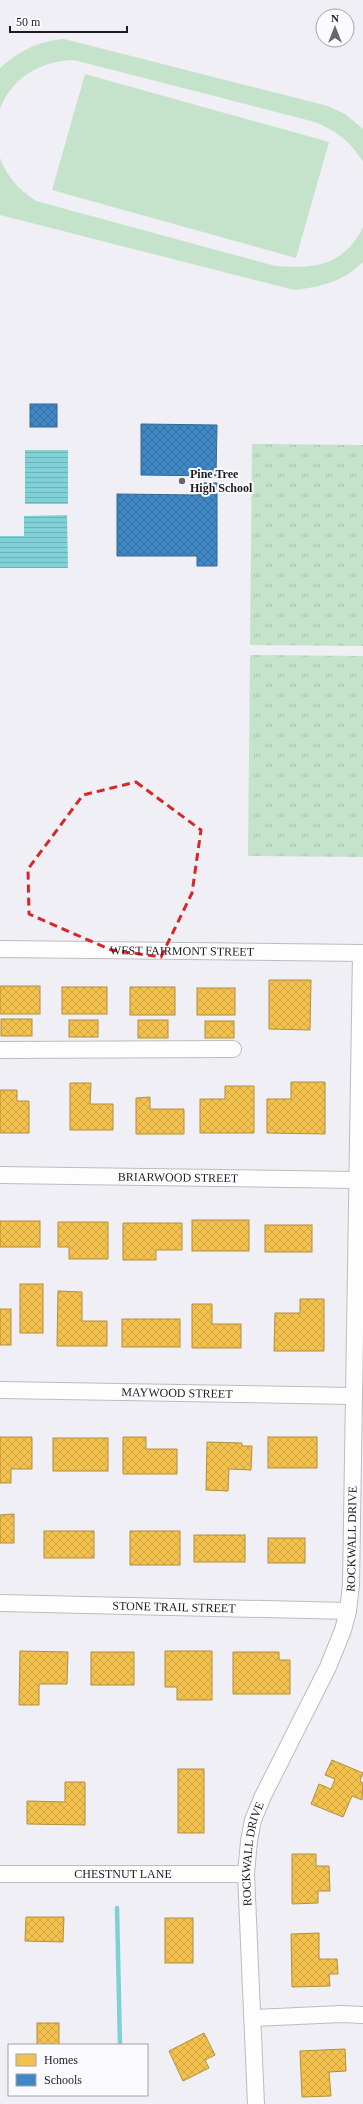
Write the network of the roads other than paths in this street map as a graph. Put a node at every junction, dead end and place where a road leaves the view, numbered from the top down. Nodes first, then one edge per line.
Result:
1 (0, 949) edge
2 (362, 953) edge
3 (233, 1049) dead end
4 (0, 1050) edge
5 (0, 1175) edge
6 (356, 1180) junction
7 (0, 1390) edge
8 (353, 1396) junction
9 (0, 1603) edge
10 (348, 1611) junction
11 (0, 1874) edge
12 (246, 1874) junction
13 (363, 2015) edge
14 (253, 2018) junction
15 (256, 2104) edge

1 - 2 street, WEST FAIRMONT STREET
2 - 6 street, ROCKWALL DRIVE
3 - 4 street
5 - 6 street, BRIARWOOD STREET
6 - 8 street, ROCKWALL DRIVE
7 - 8 street, MAYWOOD STREET
8 - 10 street, ROCKWALL DRIVE
9 - 10 street, STONE TRAIL STREET
10 - 12 street, ROCKWALL DRIVE
11 - 12 street, CHESTNUT LANE
12 - 14 street, ROCKWALL DRIVE
13 - 14 street
14 - 15 street, ROCKWALL DRIVE

